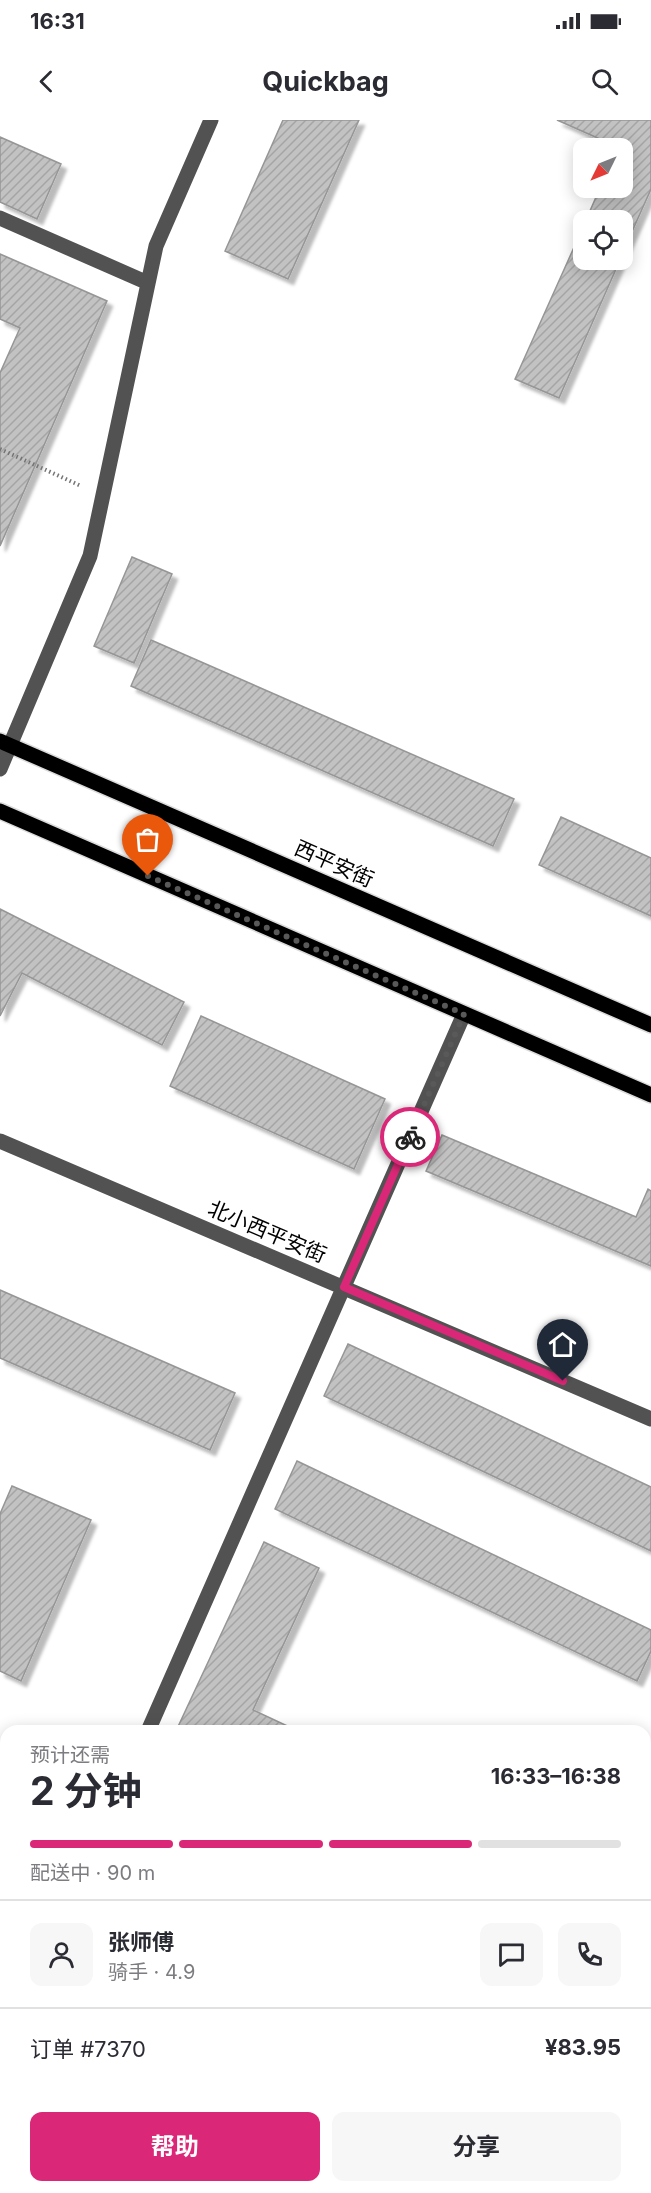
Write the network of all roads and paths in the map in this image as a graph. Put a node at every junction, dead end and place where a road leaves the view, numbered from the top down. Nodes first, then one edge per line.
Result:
1 (211, 120) edge
2 (0, 218) edge
3 (148, 283) junction
4 (0, 449) edge
5 (103, 496) junction
6 (5, 744) edge
7 (0, 769) edge
8 (0, 811) edge
9 (464, 1014) junction
10 (651, 1026) edge
11 (651, 1095) edge
12 (0, 1140) edge
13 (344, 1287) junction
14 (651, 1419) edge
15 (151, 1725) edge

1 - 3 street
2 - 3 street
3 - 5 street
4 - 5 path
5 - 6 street
6 - 7 street
6 - 10 main road, 西平安街
8 - 9 main road
9 - 11 main road
9 - 13 street
12 - 13 street, 北小西平安街
13 - 14 street, 北小西平安街
13 - 15 street

